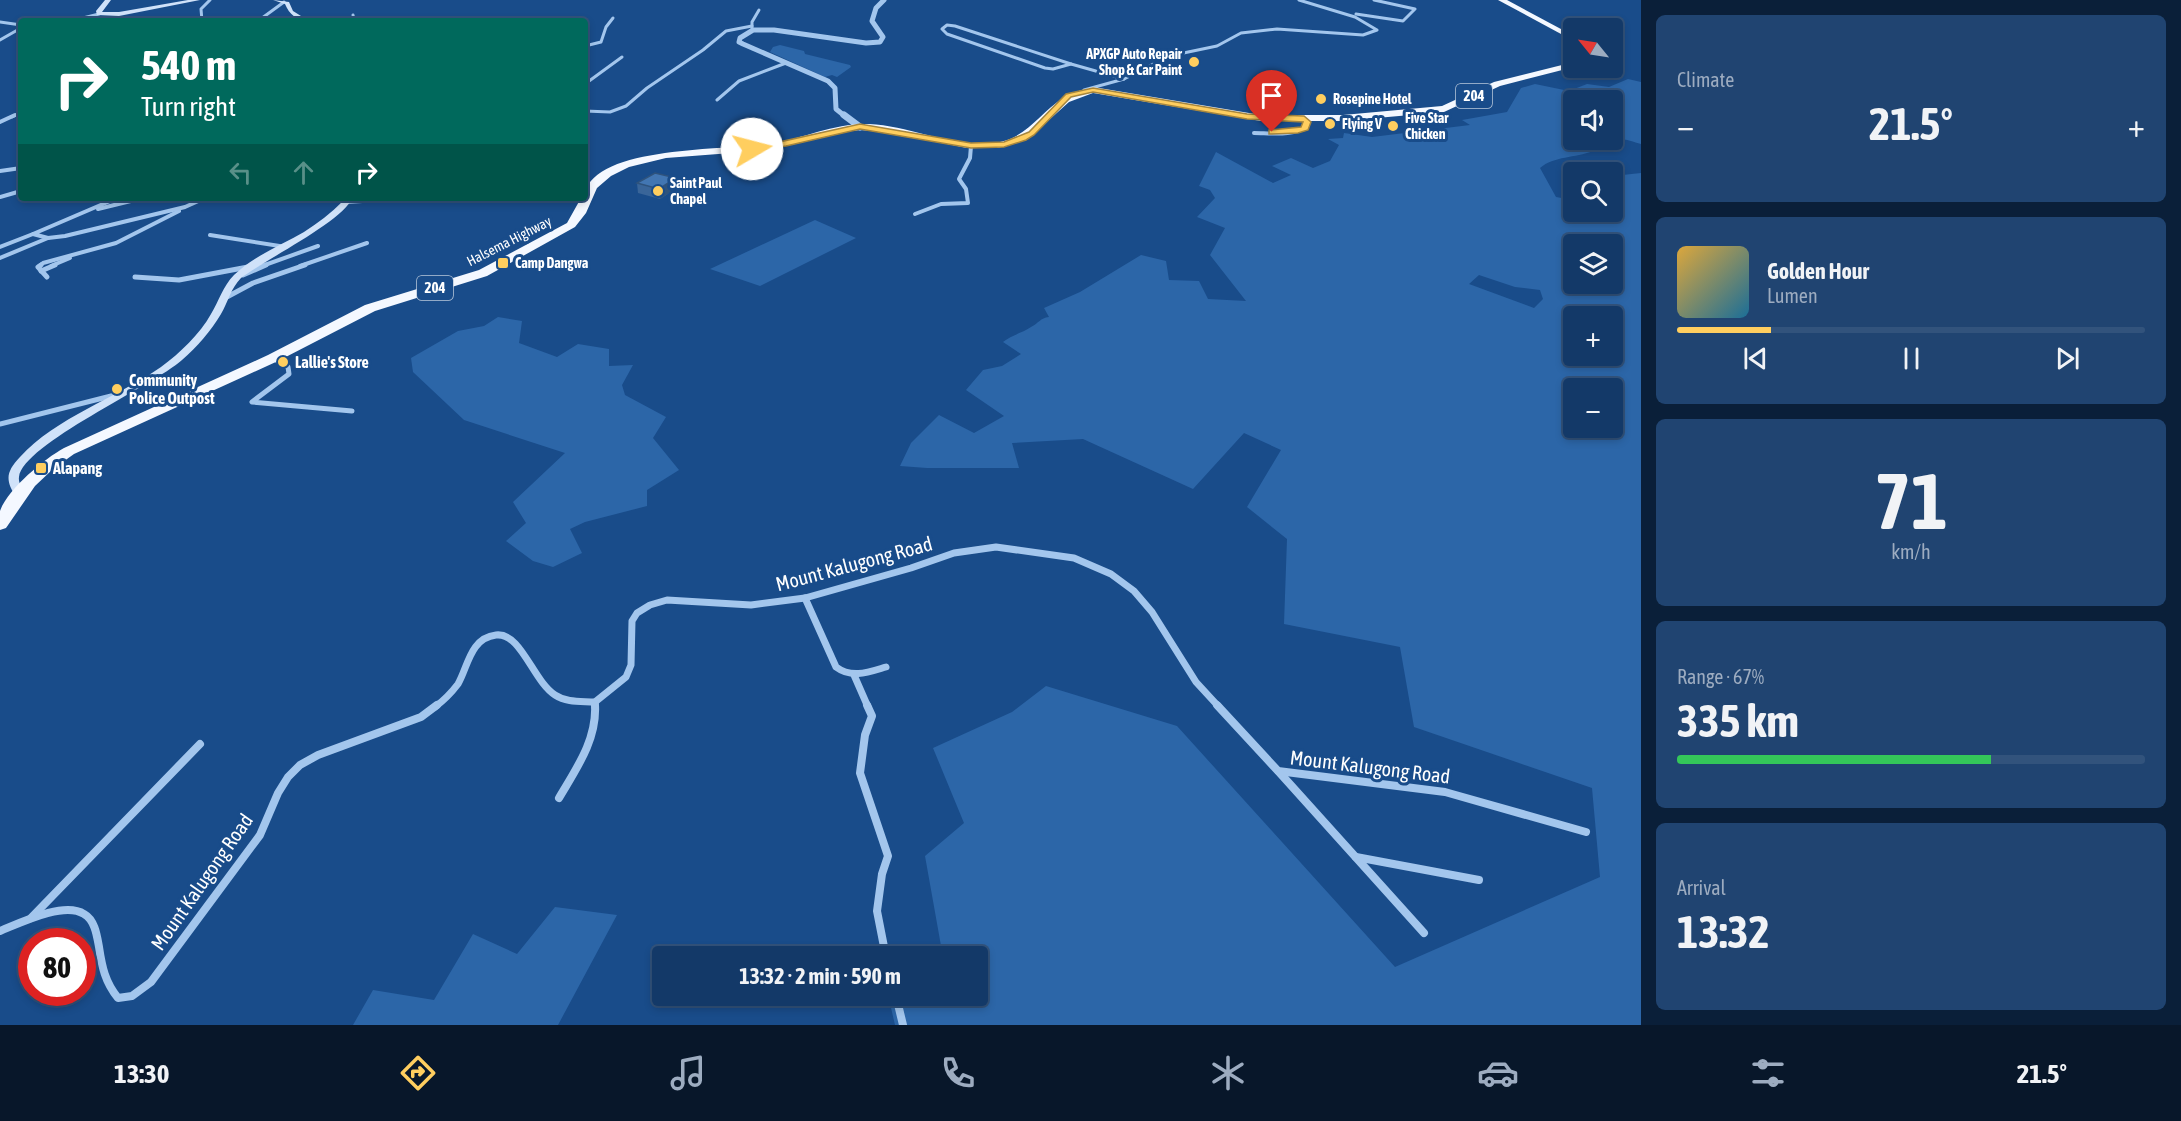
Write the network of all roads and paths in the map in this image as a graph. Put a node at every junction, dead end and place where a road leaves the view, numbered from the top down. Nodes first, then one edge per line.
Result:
1 (108, 0) edge
2 (196, 0) edge
3 (210, 0) edge
4 (279, 0) edge
5 (884, 0) edge
6 (1299, 0) edge
7 (1374, 0) edge
8 (1502, 0) edge
9 (759, 10) dead end
10 (1337, 11) junction
11 (1351, 13) junction
12 (99, 14) junction
13 (353, 15) dead end
14 (1355, 17) junction
15 (83, 18) edge
16 (202, 18) edge
17 (260, 18) edge
18 (300, 18) edge
19 (354, 18) edge
20 (613, 18) dead end
21 (0, 22) edge
22 (18, 26) edge
23 (752, 28) junction
24 (18, 29) edge
25 (1563, 33) edge
26 (0, 40) edge
27 (588, 45) edge
28 (622, 57) dead end
29 (786, 63) junction
30 (1072, 64) junction
31 (1563, 67) edge
32 (1124, 79) junction
33 (588, 82) edge
34 (1083, 91) junction
35 (717, 100) dead end
36 (588, 111) edge
37 (18, 114) edge
38 (1304, 119) junction
39 (0, 122) edge
40 (860, 127) junction
41 (1254, 134) dead end
42 (971, 146) junction
43 (18, 168) edge
44 (0, 171) edge
45 (18, 192) edge
46 (588, 192) edge
47 (0, 197) edge
48 (110, 201) edge
49 (131, 201) edge
50 (198, 201) edge
51 (346, 201) edge
52 (584, 201) edge
53 (185, 207) junction
54 (82, 213) junction
55 (915, 214) dead end
56 (33, 234) junction
57 (210, 236) dead end
58 (48, 238) junction
59 (367, 243) dead end
60 (318, 246) dead end
61 (0, 247) edge
62 (287, 247) junction
63 (0, 258) edge
64 (252, 266) junction
65 (46, 277) dead end
66 (135, 277) dead end
67 (237, 277) junction
68 (222, 300) junction
69 (273, 358) junction
70 (125, 393) junction
71 (352, 411) dead end
72 (0, 424) edge
73 (20, 494) junction
74 (0, 524) edge
75 (805, 598) junction
76 (886, 667) dead end
77 (854, 675) junction
78 (595, 702) junction
79 (201, 744) dead end
80 (1278, 771) junction
81 (559, 798) dead end
82 (1586, 832) dead end
83 (1355, 857) junction
84 (1479, 880) dead end
85 (29, 921) junction
86 (0, 931) edge
87 (1424, 933) dead end
88 (884, 946) edge
89 (898, 1006) edge
90 (903, 1025) edge

1 - 12 main road
2 - 12 main road
3 - 16 street
4 - 17 street
4 - 18 main road
5 - 23 street
6 - 10 street
7 - 11 street
8 - 25 highway
9 - 23 street
10 - 11 street
10 - 14 street
11 - 14 street
12 - 15 street
13 - 19 street
14 - 32 street
20 - 27 street
21 - 22 street
23 - 29 street
23 - 36 street
24 - 26 street
28 - 33 street
29 - 35 street
29 - 40 street
30 - 30 street
30 - 32 street
31 - 38 highway, 204
32 - 34 street
34 - 38 highway, 204
34 - 42 highway, Halsema Highway / 204
37 - 39 street
38 - 41 street
40 - 42 highway, Halsema Highway / 204
40 - 46 highway, Halsema Highway / 204
42 - 55 street
43 - 44 street
45 - 47 street
48 - 54 street
49 - 54 street
50 - 53 street
51 - 62 main road
52 - 69 highway, Halsema Highway / 204
53 - 58 street
53 - 65 street
54 - 56 street
56 - 58 street
56 - 61 street
57 - 62 street
58 - 63 street
59 - 68 street
60 - 67 street
62 - 64 main road
64 - 66 street
64 - 67 main road
67 - 68 main road
68 - 70 main road
69 - 71 street
69 - 73 highway, Halsema Highway / 204
70 - 72 street
70 - 73 main road
73 - 74 highway, Halsema Highway / 204
75 - 77 street
75 - 78 street, Mount Kalugong Road
75 - 80 street, Mount Kalugong Road
76 - 77 street
77 - 88 street
78 - 81 street
78 - 85 street, Mount Kalugong Road
79 - 85 street
80 - 82 street, Mount Kalugong Road
80 - 83 street
83 - 84 street
83 - 87 street
85 - 86 street, Mount Kalugong Road
89 - 90 street

